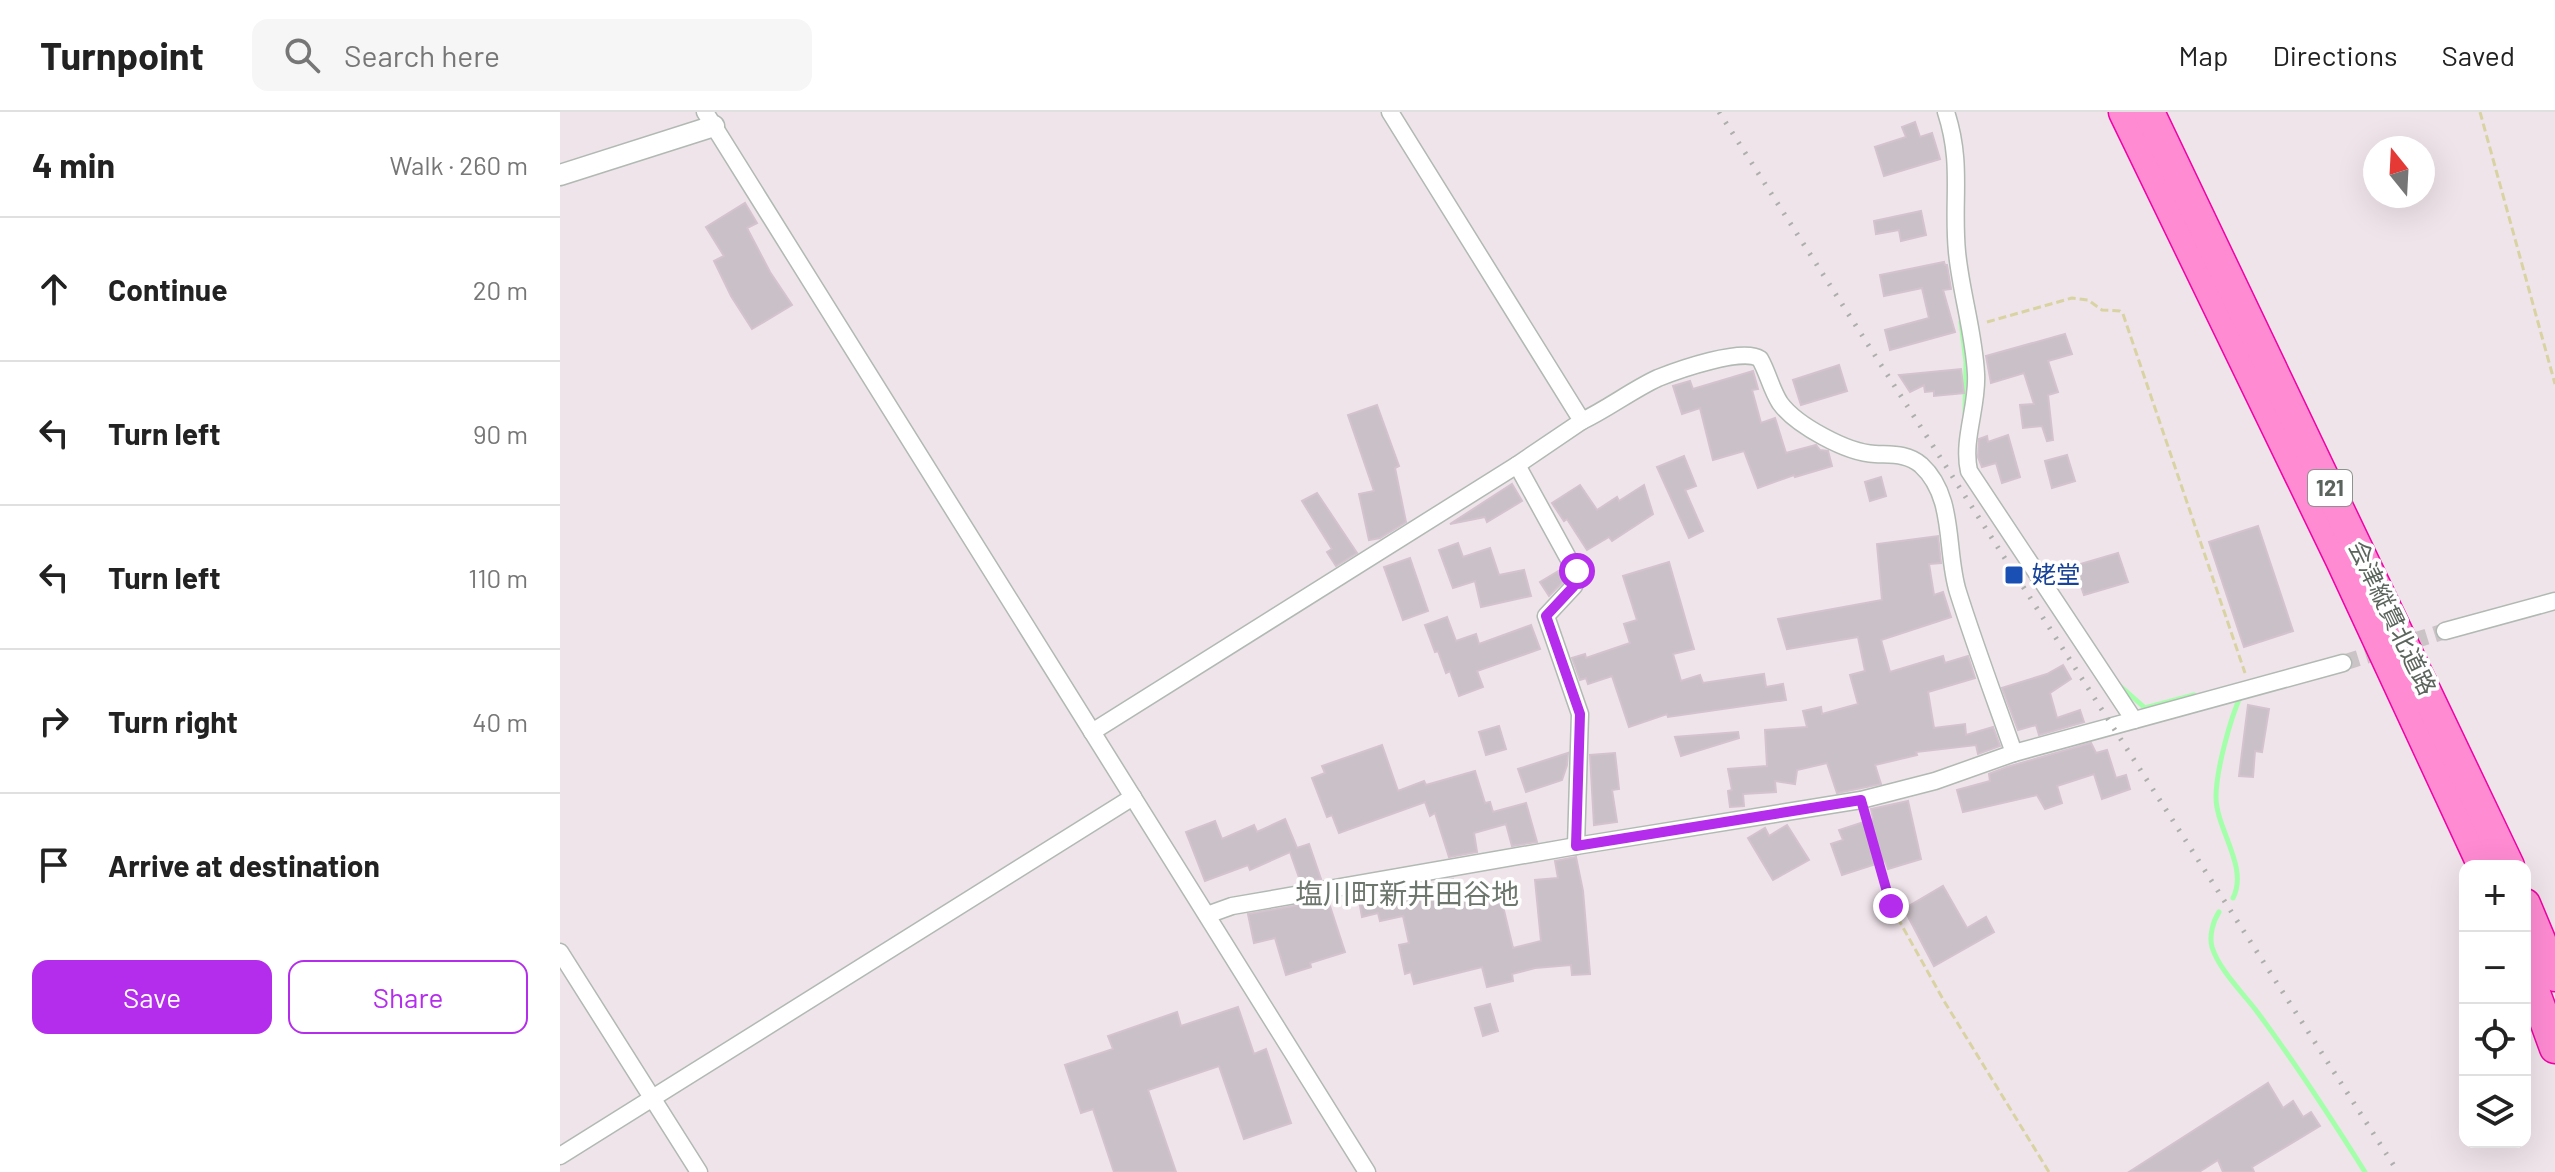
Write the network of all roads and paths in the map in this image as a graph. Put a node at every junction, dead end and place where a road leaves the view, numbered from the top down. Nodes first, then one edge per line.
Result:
1 (1390, 112) edge
2 (1946, 112) edge
3 (2124, 112) edge
4 (2149, 112) edge
5 (2480, 112) edge
6 (709, 119) edge
7 (560, 175) edge
8 (1970, 327) junction
9 (2555, 384) edge
10 (1582, 421) junction
11 (1517, 465) junction
12 (2555, 601) edge
13 (2445, 631) tunnel mouth
14 (2343, 663) tunnel mouth
15 (2251, 688) junction
16 (2134, 720) junction
17 (1092, 732) junction
18 (2014, 753) junction
19 (1133, 797) junction
20 (1861, 800) junction
21 (1576, 846) junction
22 (2480, 860) edge
23 (2506, 860) edge
24 (1207, 915) junction
25 (2531, 918) edge
26 (560, 952) edge
27 (2555, 976) edge
28 (2531, 982) edge
29 (2555, 1048) edge
30 (653, 1096) junction
31 (560, 1156) edge
32 (699, 1172) edge
33 (1367, 1172) edge
34 (2049, 1172) edge

1 - 10 street
2 - 8 street
3 - 22 highway, 会津縦貫北道路 / 121
4 - 23 highway, 会津縦貫北道路 / 121
5 - 9 path
6 - 7 street
6 - 17 street
8 - 15 path
8 - 16 street
10 - 11 street
10 - 18 street
11 - 17 street
11 - 21 street
12 - 13 street
14 - 15 street
15 - 16 street
16 - 18 street
17 - 19 street
18 - 20 street
19 - 24 street
19 - 30 street
20 - 21 street
20 - 34 path
21 - 24 street
24 - 33 street
25 - 27 highway
26 - 30 street
28 - 29 highway
30 - 31 street
30 - 32 street

